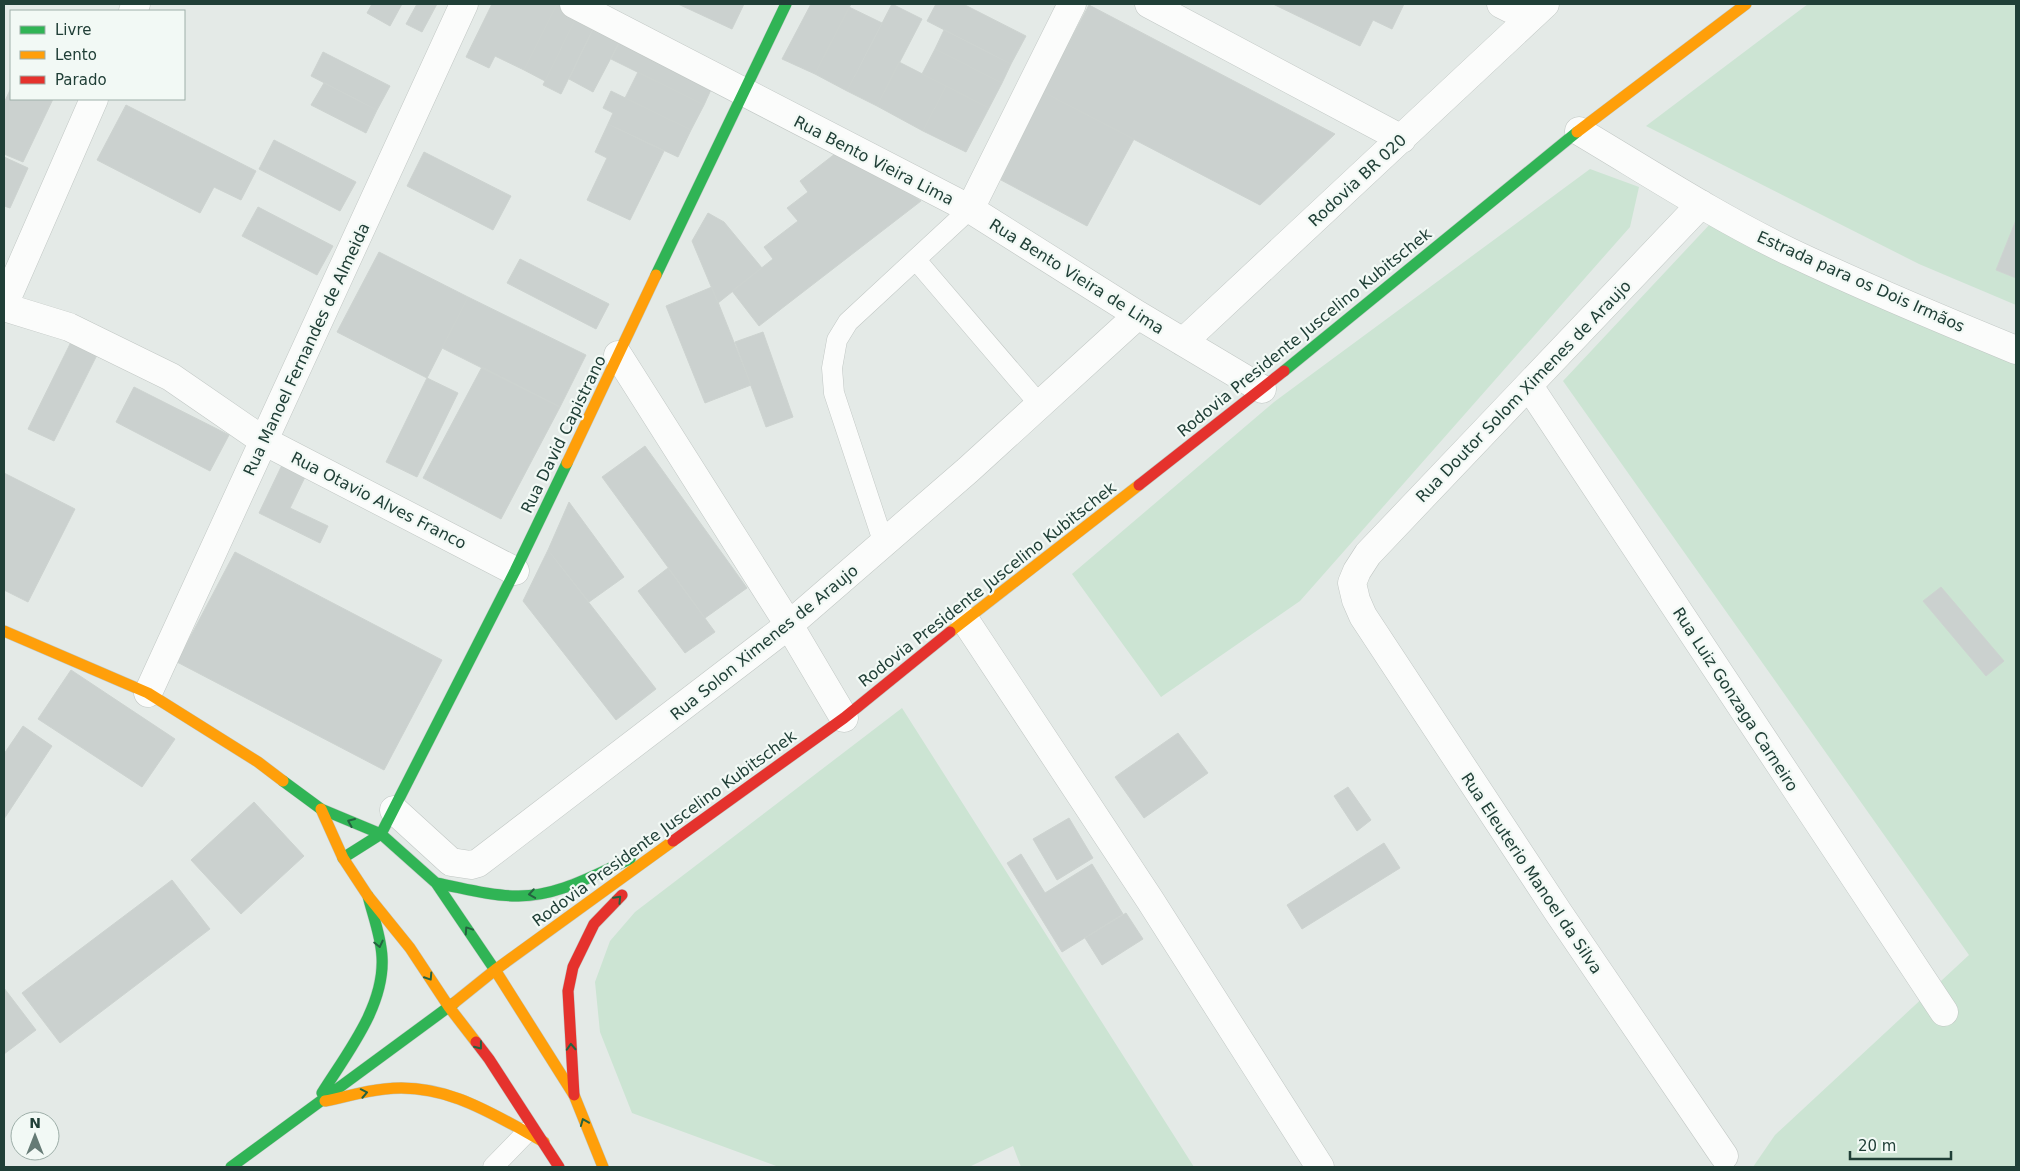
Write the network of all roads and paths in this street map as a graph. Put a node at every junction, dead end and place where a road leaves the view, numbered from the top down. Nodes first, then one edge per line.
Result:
1 (464, 4) edge
2 (574, 4) edge
3 (786, 4) edge
4 (1072, 4) edge
5 (1149, 4) edge
6 (1501, 4) edge
7 (1746, 4) edge
8 (1537, 11) edge
9 (744, 93) junction
10 (94, 100) edge
11 (1579, 131) junction
12 (1402, 139) junction
13 (1701, 204) junction
14 (970, 209) junction
15 (916, 260) junction
16 (4, 306) edge
17 (1138, 315) junction
18 (1184, 342) junction
19 (2016, 350) edge
20 (618, 355) junction
21 (1529, 386) junction
22 (1262, 389) junction
23 (1040, 404) junction
24 (264, 441) junction
25 (884, 544) junction
26 (515, 571) junction
27 (1352, 583) joint
28 (965, 620) junction
29 (790, 625) junction
30 (4, 630) edge
31 (148, 693) junction
32 (844, 718) junction
33 (321, 809) junction
34 (394, 810) junction
35 (381, 834) junction
36 (675, 840) junction
37 (343, 858) junction
38 (436, 883) junction
39 (368, 896) junction
40 (495, 970) junction
41 (449, 1007) junction
42 (1944, 1012) dead end
43 (574, 1096) junction
44 (316, 1103) junction
45 (526, 1132) junction
46 (544, 1142) junction
47 (1724, 1156) dead end
48 (231, 1167) edge
49 (493, 1167) edge
50 (559, 1167) edge
51 (602, 1167) edge
52 (1320, 1167) edge

1 - 24 street, Rua Manoel Fernandes de Almeida
2 - 9 street, Rua Bento Vieira Lima
3 - 9 main road, Rua David Capistrano
4 - 14 street, Rua Bento Vieira Lima
5 - 12 street
6 - 8 street
7 - 11 main road, Rodovia Presidente Juscelino Kubitschek
8 - 12 street, Rodovia BR 020
9 - 14 street, Rua Bento Vieira Lima
9 - 20 main road, Rua David Capistrano
10 - 16 street
11 - 13 street, Estrada para os Dois Irmãos
11 - 22 main road, Rodovia Presidente Juscelino Kubitschek
12 - 18 street, Rodovia BR 020
13 - 19 street, Estrada para os Dois Irmãos
13 - 21 street, Rua Doutor Solom Ximenes de Araujo
14 - 15 lane
14 - 17 street, Rua Bento Vieira de Lima
15 - 23 lane
15 - 25 lane
16 - 24 street, Rua Otavio Alves Franco
17 - 18 street, Rua Bento Vieira de Lima
17 - 23 street, Rua Solon Ximenes de Araujo
18 - 22 street, Rua Bento Vieira de Lima
20 - 26 main road, Rua David Capistrano
20 - 29 street
21 - 27 street, Rua Doutor Solom Ximenes de Araujo
21 - 42 street, Rua Luiz Gonzaga Carneiro
22 - 28 main road, Rodovia Presidente Juscelino Kubitschek
23 - 25 street, Rua Solon Ximenes de Araujo
24 - 26 street, Rua Otavio Alves Franco
24 - 31 street, Rua Manoel Fernandes de Almeida
25 - 29 street, Rua Solon Ximenes de Araujo
26 - 34 main road, Rua David Capistrano
27 - 47 street, Rua Eleuterio Manoel da Silva
28 - 32 main road, Rodovia Presidente Juscelino Kubitschek
28 - 52 street
29 - 32 street
29 - 34 street, Rua Solon Ximenes de Araujo
30 - 31 main road
31 - 33 main road
32 - 36 main road, Rodovia Presidente Juscelino Kubitschek
35 -> 33 main road
33 - 37 main road
34 - 35 main road, Rua David Capistrano
35 - 37 main road, Rua David Capistrano
35 - 38 main road
36 -> 38 main road
36 - 40 main road, Rodovia Presidente Juscelino Kubitschek
43 -> 36 main road
37 - 39 main road
40 -> 38 main road
39 -> 41 main road
39 -> 44 main road
40 - 41 main road, Rodovia Presidente Juscelino Kubitschek
40 - 43 main road
41 - 44 main road, Rodovia Presidente Juscelino Kubitschek
41 -> 46 main road
51 -> 43 main road
44 -> 45 main road
44 - 48 main road, Rodovia Presidente Juscelino Kubitschek
45 - 46 main road
45 - 49 lane
46 - 50 main road

